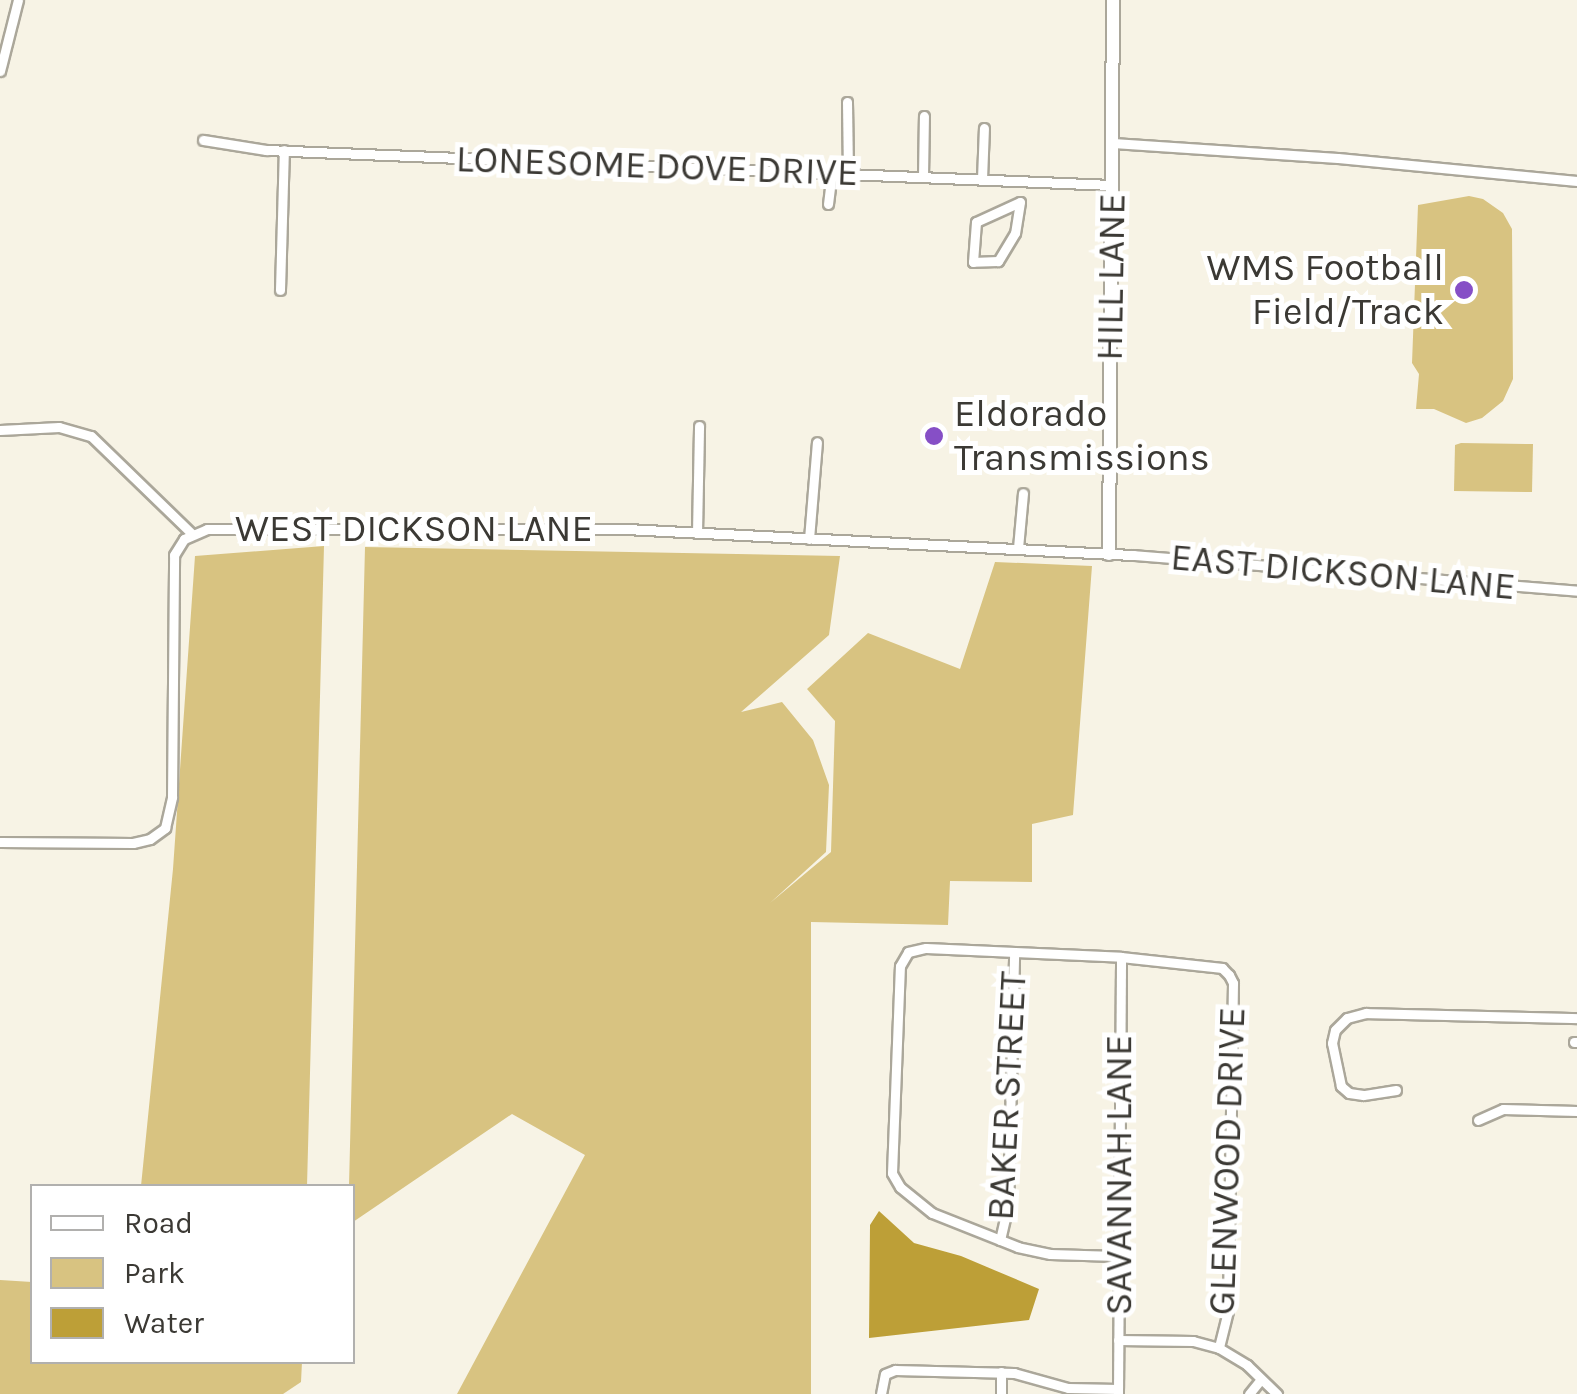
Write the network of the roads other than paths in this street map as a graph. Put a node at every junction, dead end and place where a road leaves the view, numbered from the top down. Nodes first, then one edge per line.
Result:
1 (18, 0) edge
2 (1113, 0) edge
3 (0, 70) edge
4 (847, 102) dead end
5 (924, 116) dead end
6 (984, 128) dead end
7 (204, 140) dead end
8 (1112, 143) junction
9 (284, 150) junction
10 (832, 172) junction
11 (848, 174) junction
12 (923, 177) junction
13 (982, 179) junction
14 (1034, 180) junction
15 (1577, 181) edge
16 (1112, 185) junction
17 (1020, 202) junction
18 (828, 204) dead end
19 (280, 290) dead end
20 (700, 426) dead end
21 (0, 430) edge
22 (817, 442) dead end
23 (1022, 493) dead end
24 (697, 533) junction
25 (192, 534) junction
26 (809, 539) junction
27 (1018, 548) junction
28 (1108, 554) junction
29 (1577, 591) edge
30 (0, 842) edge
31 (1014, 952) junction
32 (1120, 957) junction
33 (1577, 1018) edge
34 (1396, 1090) dead end
35 (1577, 1110) edge
36 (1478, 1120) dead end
37 (1000, 1240) junction
38 (1118, 1256) junction
39 (1118, 1340) junction
40 (1219, 1348) junction
41 (1001, 1372) junction
42 (1261, 1379) junction
43 (1118, 1392) edge
44 (881, 1394) edge
45 (1001, 1394) edge
46 (1249, 1394) edge
47 (1277, 1394) edge

1 - 3 street
2 - 8 street, HILL LANE
4 - 11 street
5 - 12 street
6 - 13 street
7 - 9 street, LONESOME DOVE DRIVE
8 - 15 street
8 - 16 street, HILL LANE
9 - 10 street, LONESOME DOVE DRIVE
9 - 19 street
10 - 11 street, LONESOME DOVE DRIVE
10 - 18 street
11 - 12 street, LONESOME DOVE DRIVE
12 - 13 street, LONESOME DOVE DRIVE
13 - 14 street, LONESOME DOVE DRIVE
14 - 16 street, LONESOME DOVE DRIVE
14 - 17 street
16 - 28 street, HILL LANE
17 - 17 street
20 - 24 street
21 - 25 street
22 - 26 street
23 - 27 street
24 - 25 street, WEST DICKSON LANE
24 - 26 street, WEST DICKSON LANE
25 - 30 street, WEST DICKSON LANE
26 - 27 street, WEST DICKSON LANE
27 - 28 street, WEST DICKSON LANE
28 - 29 street, EAST DICKSON LANE
31 - 32 street
31 - 37 street, BAKER STREET
31 - 37 street
32 - 38 street, SAVANNAH LANE
32 - 40 street, GLENWOOD DRIVE
33 - 34 street
35 - 36 street
37 - 38 street
38 - 39 street, SAVANNAH LANE
39 - 40 street
39 - 43 street, SAVANNAH LANE
40 - 42 street
41 - 43 street
41 - 44 street
41 - 45 street
42 - 46 street
42 - 47 street

